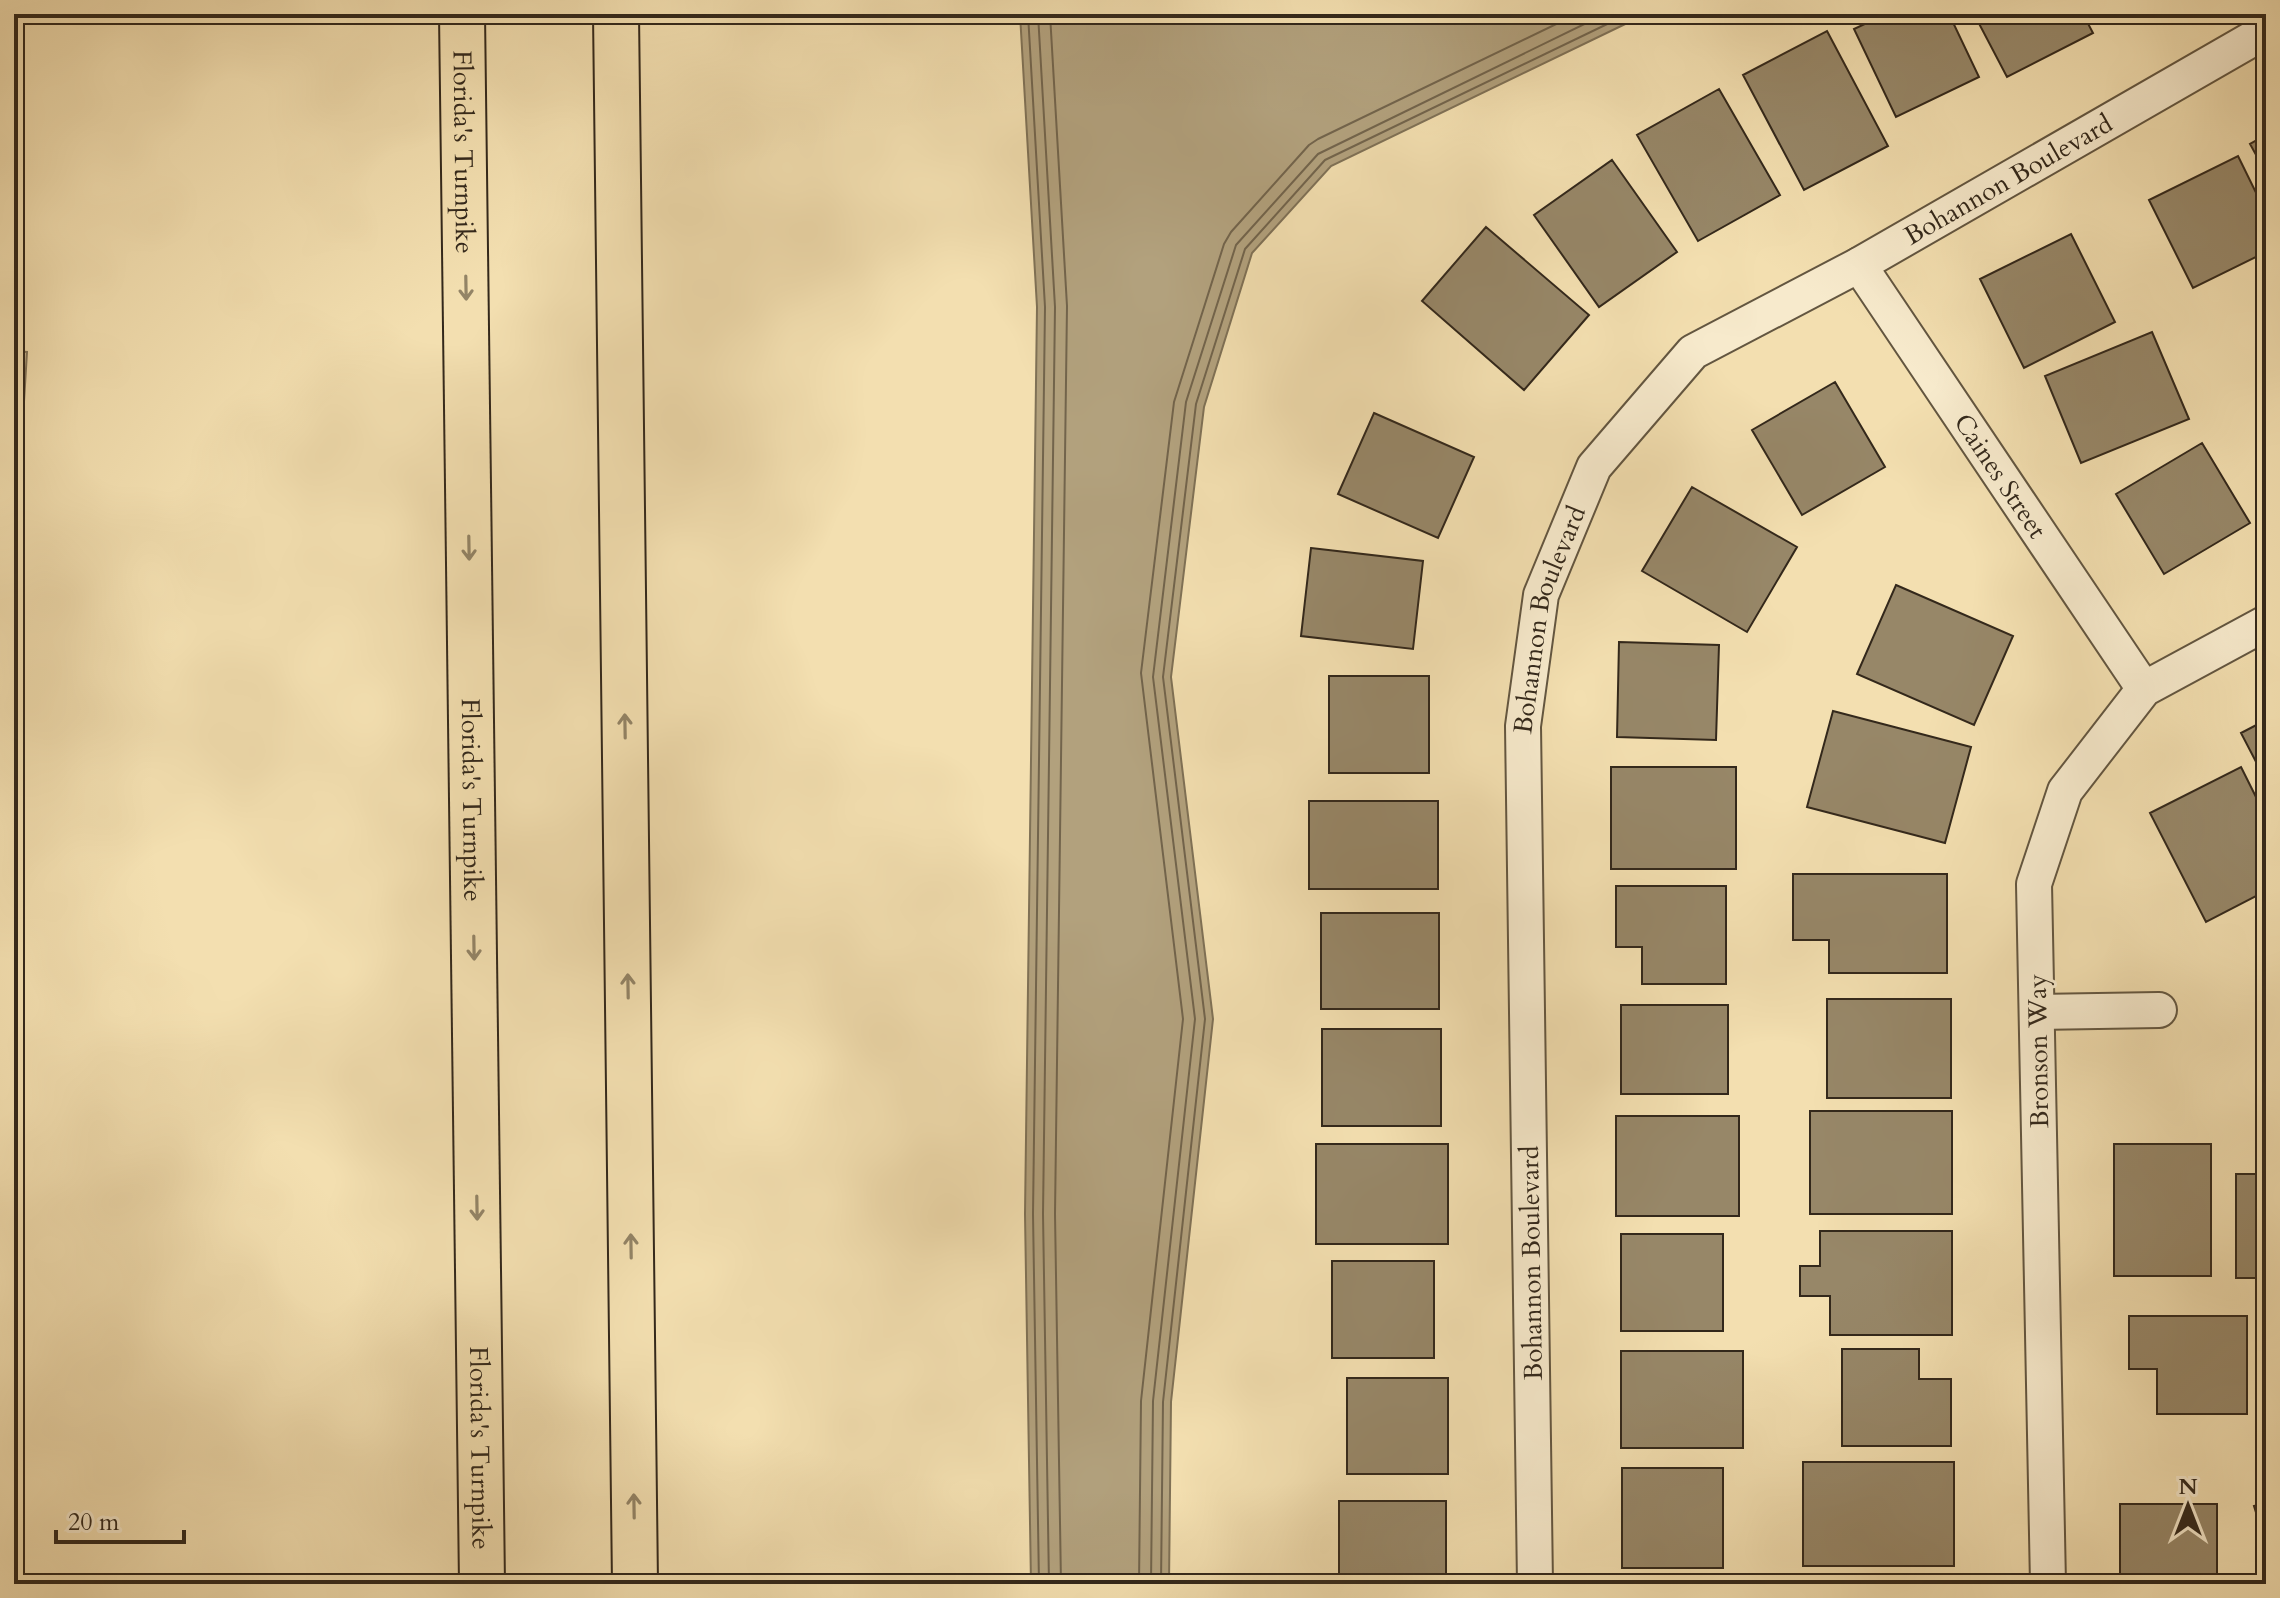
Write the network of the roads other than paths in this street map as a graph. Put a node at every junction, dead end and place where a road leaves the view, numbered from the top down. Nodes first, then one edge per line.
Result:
1 (462, 14) edge
2 (616, 14) edge
3 (2266, 31) edge
4 (1859, 265) junction
5 (2266, 623) edge
6 (2144, 689) junction
7 (2159, 1010) dead end
8 (2037, 1012) junction
9 (482, 1584) edge
10 (635, 1584) edge
11 (1535, 1584) edge
12 (2048, 1584) edge

1 -> 9 highway, Florida's Turnpike
10 -> 2 highway
3 - 4 street, Bohannon Boulevard
4 - 6 street, Caines Street
4 - 11 street, Bohannon Boulevard
5 - 6 street, Bronson Way
6 - 8 street, Bronson Way
7 - 8 street
8 - 12 street, Bronson Way

